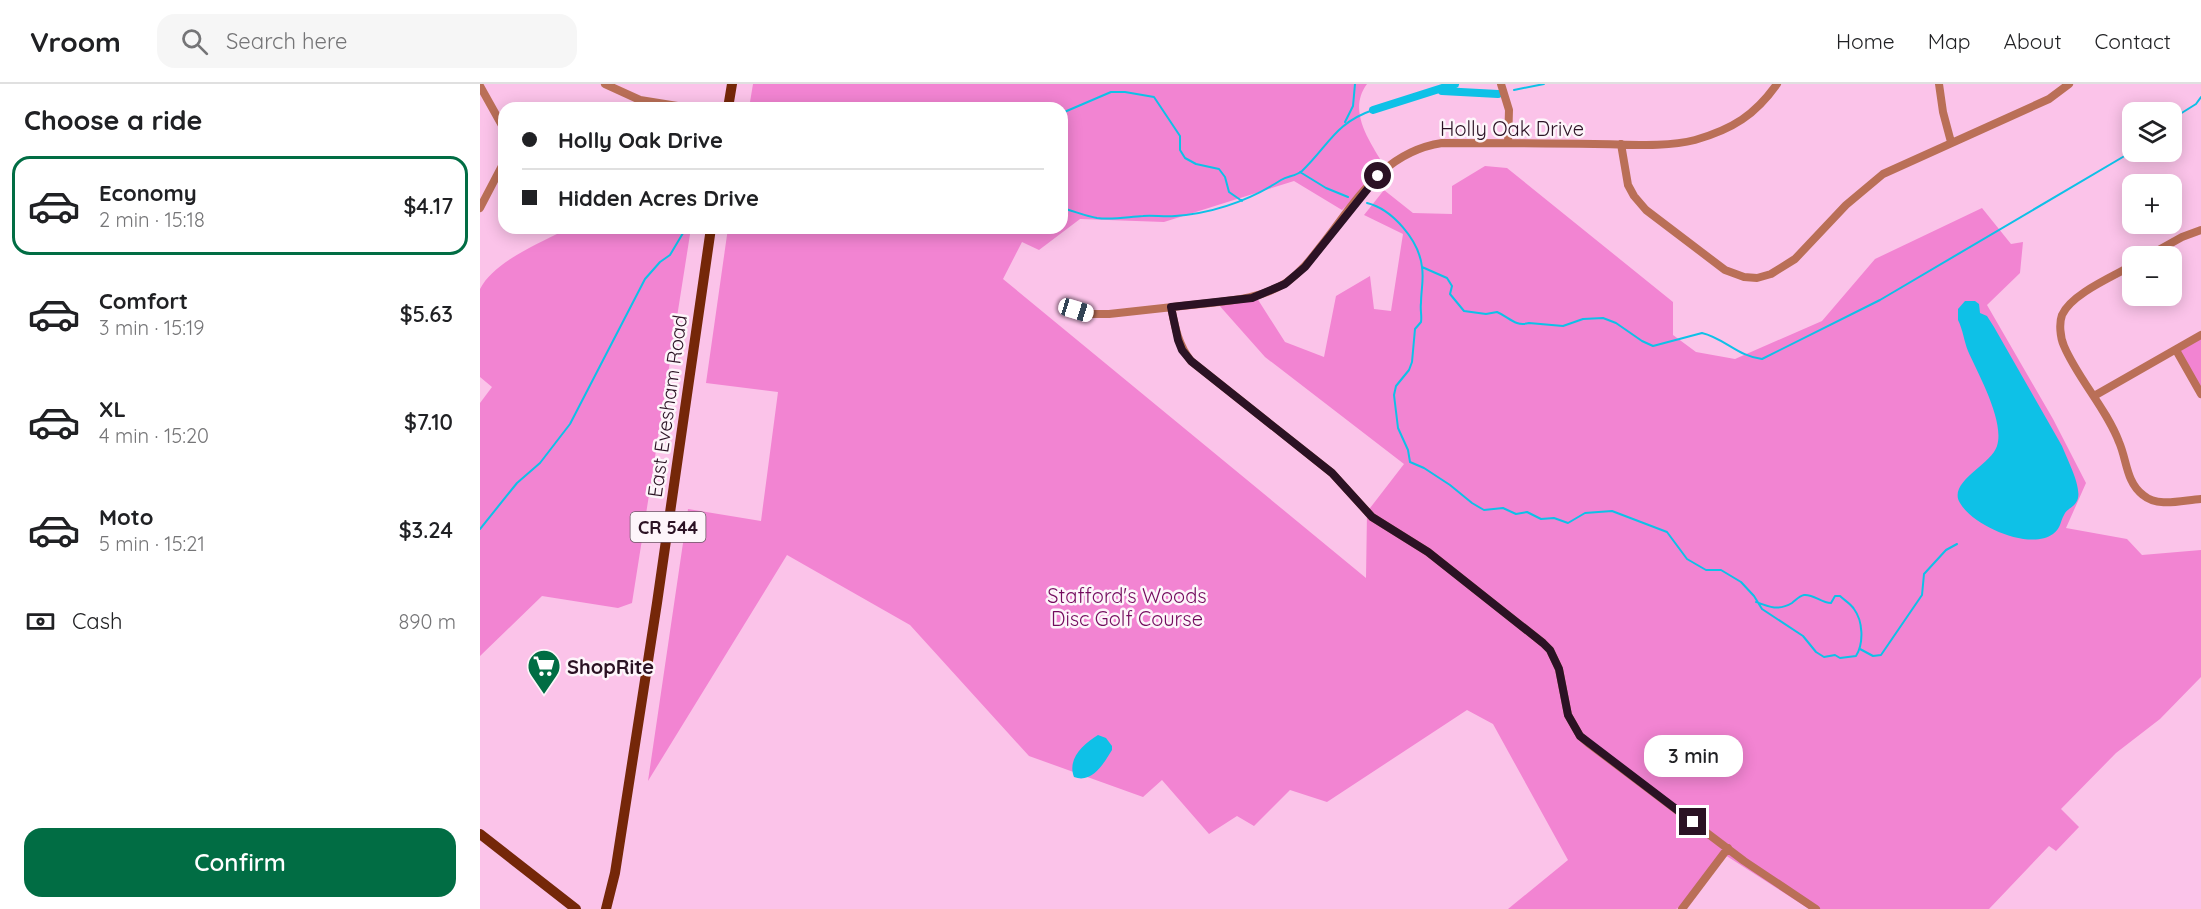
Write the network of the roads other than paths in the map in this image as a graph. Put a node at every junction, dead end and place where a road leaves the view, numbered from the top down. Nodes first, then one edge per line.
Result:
1 (605, 84) edge
2 (732, 84) edge
3 (1501, 84) edge
4 (1777, 84) edge
5 (1939, 84) edge
6 (2069, 84) edge
7 (480, 86) edge
8 (652, 102) edge
9 (729, 102) edge
10 (498, 118) edge
11 (1951, 142) junction
12 (1509, 143) junction
13 (1621, 144) junction
14 (498, 174) edge
15 (480, 208) edge
16 (2201, 231) edge
17 (710, 234) edge
18 (2166, 246) edge
19 (2122, 271) edge
20 (1171, 307) junction
21 (1076, 310) dead end
22 (2201, 335) edge
23 (2176, 350) junction
24 (2201, 394) edge
25 (2094, 396) junction
26 (2201, 499) edge
27 (480, 834) edge
28 (1728, 848) junction
29 (576, 909) edge
30 (606, 909) edge
31 (1682, 909) edge
32 (1816, 909) edge

1 - 8 street
2 - 9 main road
3 - 12 street
4 - 13 street, Holly Oak Drive
5 - 11 street
6 - 11 street
7 - 10 street
11 - 13 street
12 - 13 street, Holly Oak Drive
12 - 20 street, Holly Oak Drive
14 - 15 street
16 - 18 street
17 - 30 main road, East Evesham Road / CR 544
19 - 25 street
20 - 21 street, Holly Oak Drive
20 - 28 street
22 - 23 street
23 - 24 street
23 - 25 street
25 - 26 street
27 - 29 main road
28 - 31 street
28 - 32 street

